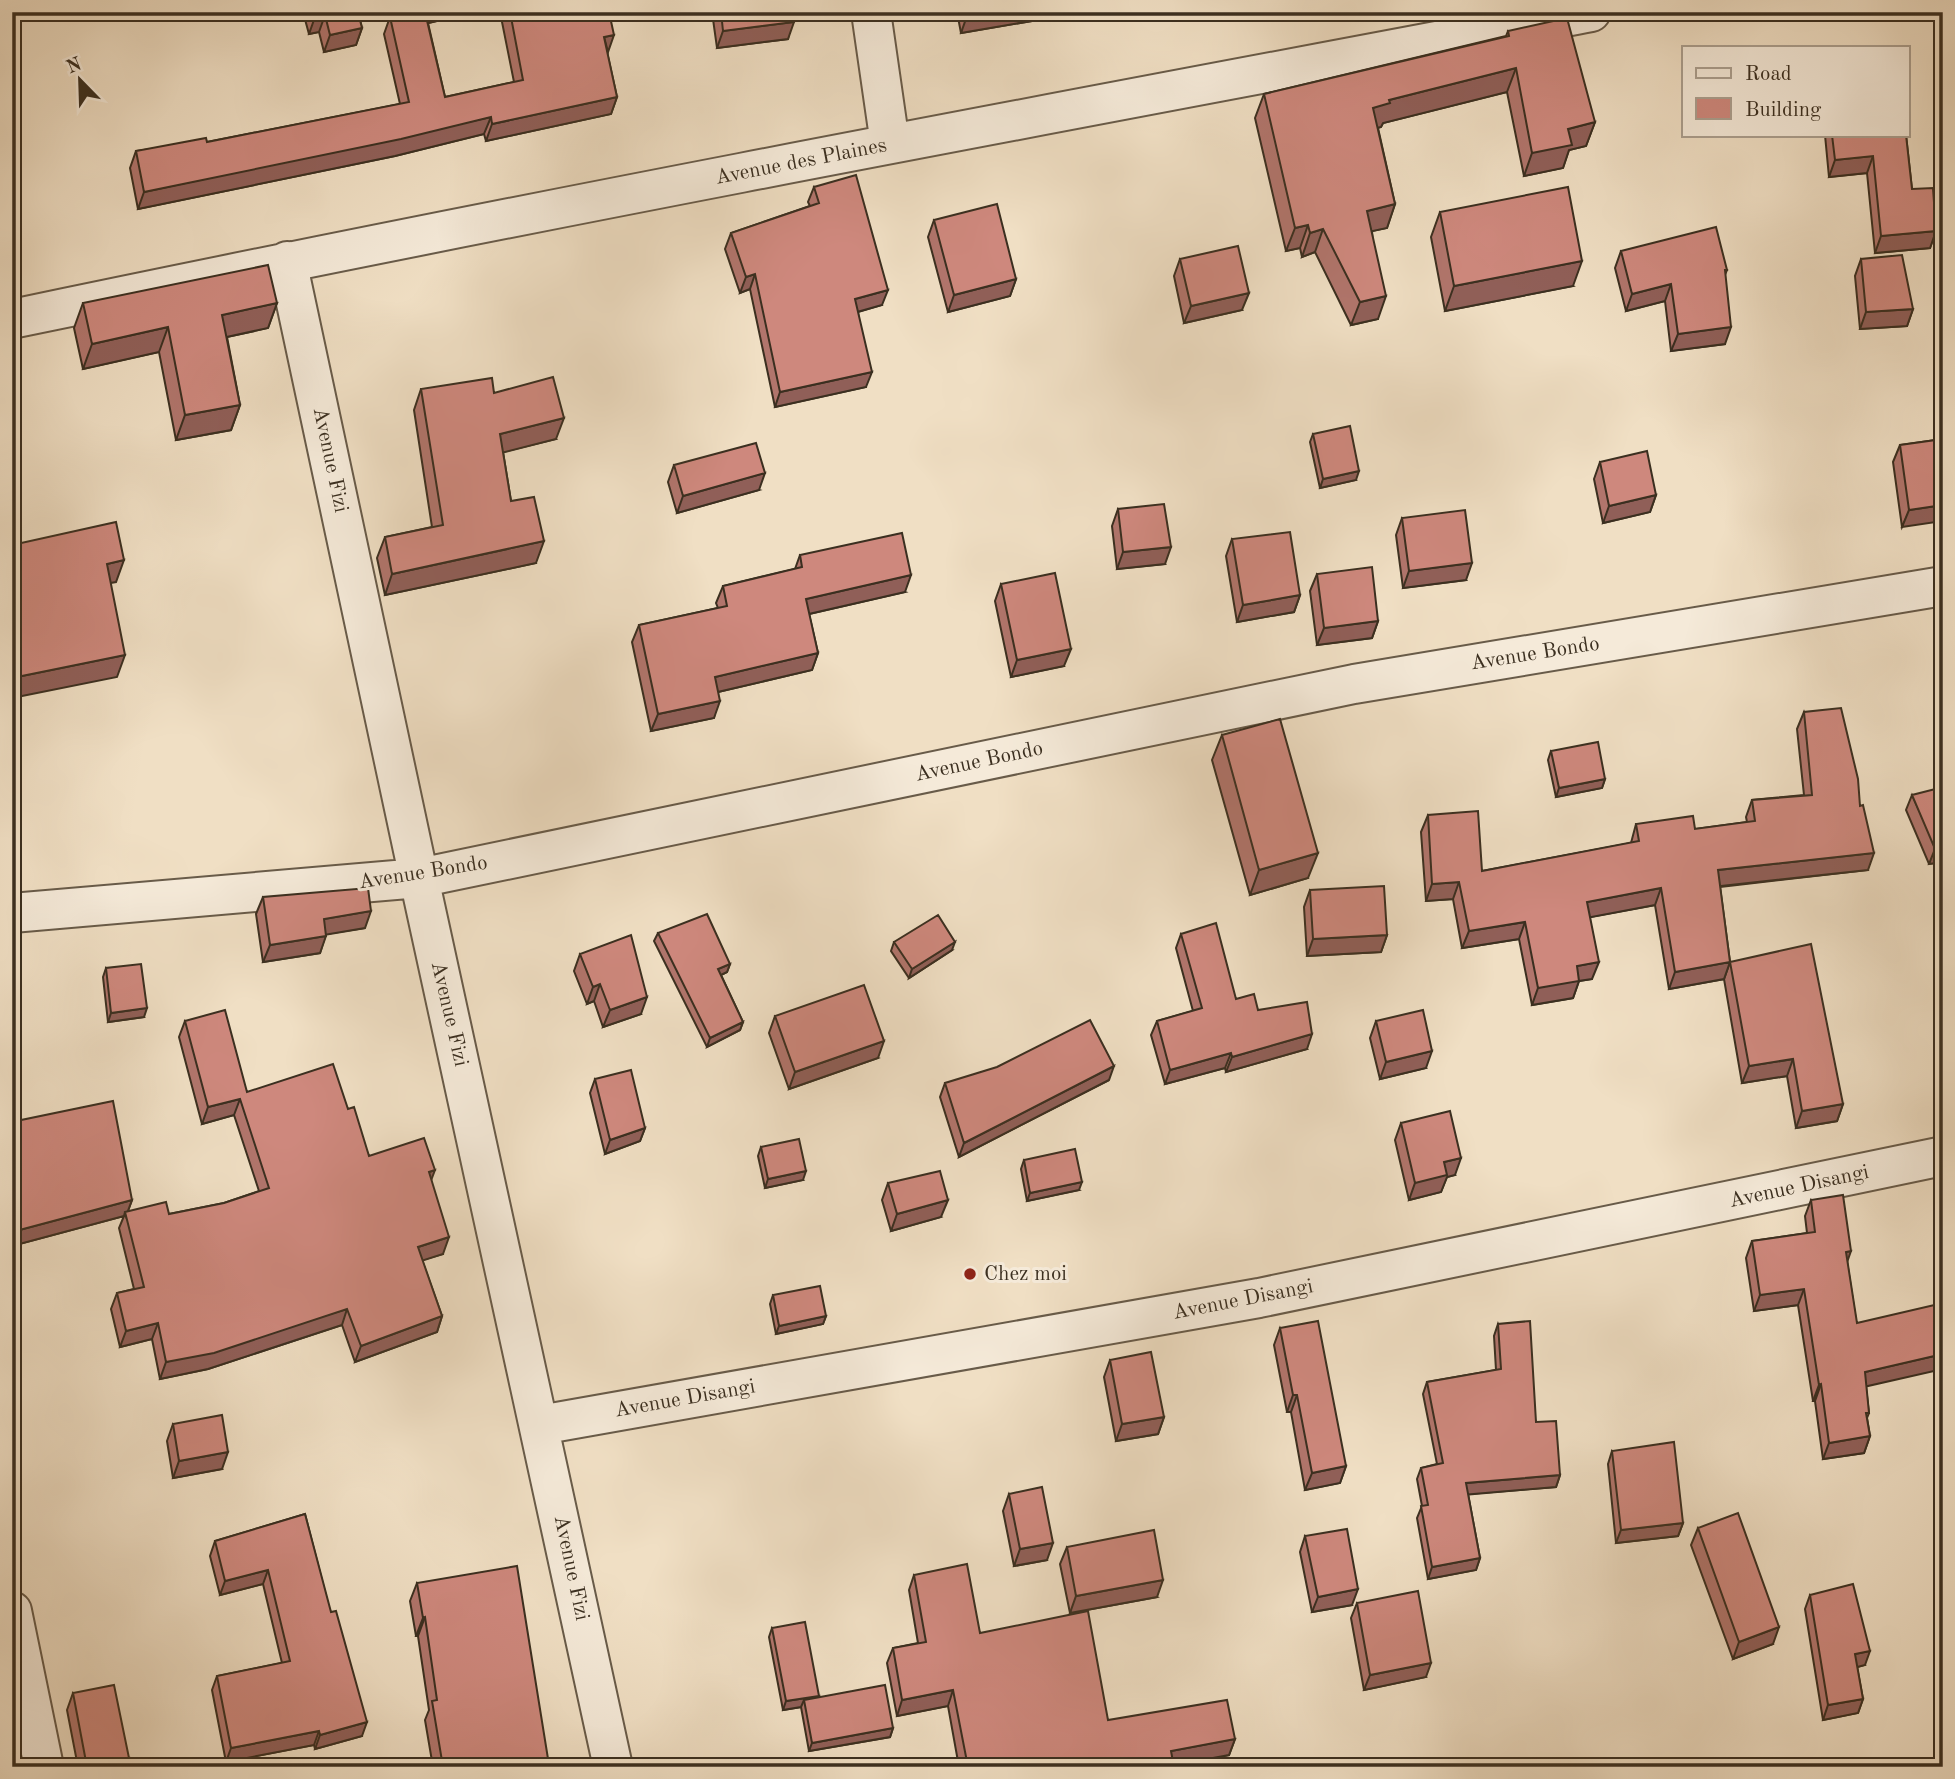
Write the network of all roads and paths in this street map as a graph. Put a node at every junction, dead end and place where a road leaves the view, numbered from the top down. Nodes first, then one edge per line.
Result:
1 (871, 12) edge
2 (1591, 12) edge
3 (890, 144) junction
4 (287, 261) junction
5 (12, 319) edge
6 (1943, 586) edge
7 (419, 878) junction
8 (12, 913) edge
9 (1943, 1156) edge
10 (540, 1425) junction
11 (12, 1611) edge
12 (44, 1767) edge
13 (613, 1767) edge

1 - 3 street
2 - 3 street, Avenue des Plaines
3 - 4 street, Avenue des Plaines
4 - 5 street, Avenue des Plaines
4 - 7 street, Avenue Fizi
6 - 7 street, Avenue Bondo
7 - 8 street, Avenue Bondo
7 - 10 street, Avenue Fizi
9 - 10 street, Avenue Disangi
10 - 13 street, Avenue Fizi
11 - 12 street

